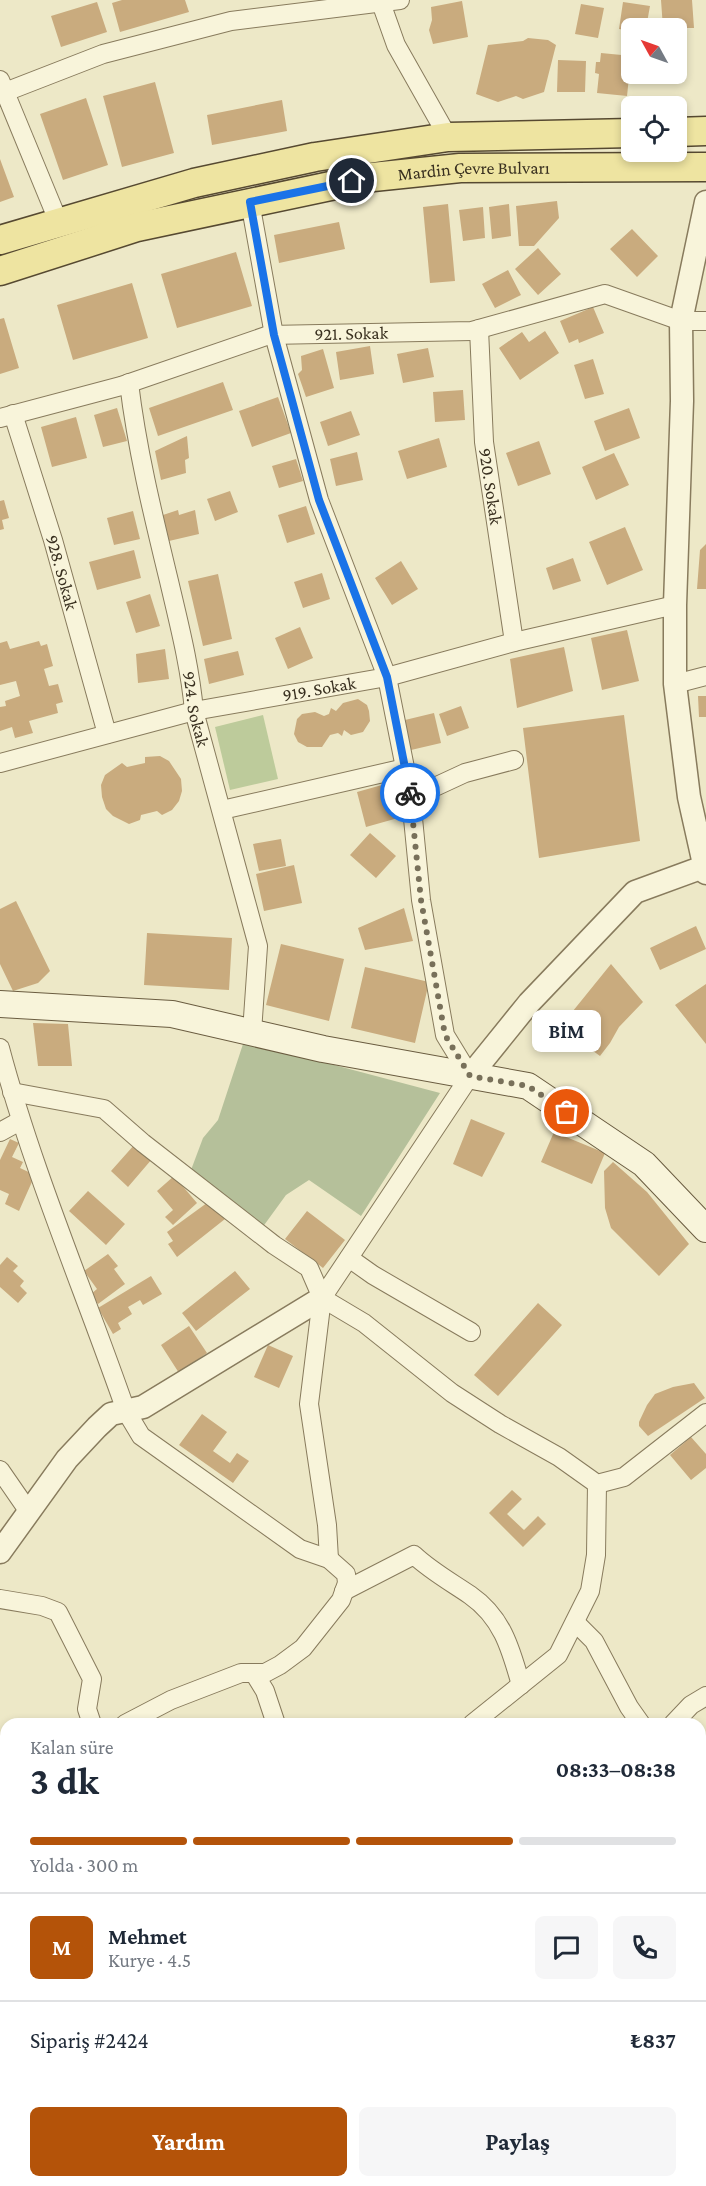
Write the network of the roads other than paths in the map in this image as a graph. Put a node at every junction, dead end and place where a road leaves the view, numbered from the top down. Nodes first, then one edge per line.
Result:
1 (400, 0) edge
2 (380, 1) edge
3 (2, 89) edge
4 (706, 131) edge
5 (687, 132) edge
6 (621, 133) edge
7 (448, 137) junction
8 (706, 167) edge
9 (250, 202) junction
10 (706, 202) edge
11 (59, 223) junction
12 (0, 240) edge
13 (0, 271) edge
14 (681, 321) junction
15 (706, 321) edge
16 (479, 329) junction
17 (274, 335) junction
18 (129, 383) junction
19 (7, 416) edge
20 (675, 605) junction
21 (514, 642) junction
22 (706, 676) edge
23 (387, 677) junction
24 (675, 684) junction
25 (194, 711) junction
26 (107, 734) junction
27 (514, 760) dead end
28 (0, 763) edge
29 (405, 768) junction
30 (411, 798) junction
31 (222, 810) junction
32 (705, 869) edge
33 (0, 1004) edge
34 (252, 1032) junction
35 (0, 1048) edge
36 (470, 1076) junction
37 (12, 1092) junction
38 (20, 1121) junction
39 (0, 1132) edge
40 (706, 1229) edge
41 (349, 1258) junction
42 (322, 1298) junction
43 (471, 1332) dead end
44 (126, 1411) junction
45 (706, 1413) edge
46 (0, 1470) edge
47 (597, 1484) junction
48 (29, 1512) junction
49 (0, 1552) edge
50 (329, 1559) junction
51 (344, 1591) junction
52 (0, 1599) edge
53 (575, 1622) junction
54 (254, 1673) junction
55 (521, 1685) junction
56 (706, 1696) edge
57 (90, 1718) edge
58 (136, 1718) edge
59 (274, 1718) edge
60 (480, 1718) edge
61 (636, 1718) edge
62 (679, 1718) edge

1 - 2 street
2 - 3 street
2 - 7 street
3 - 11 street
4 - 5 main road
6 - 7 main road, Mardin Çevre Bulvarı
7 - 11 main road, Mardin Çevre Bulvarı
8 - 9 main road, Mardin Çevre Bulvarı
9 - 13 main road, Mardin Çevre Bulvarı
9 - 17 street
10 - 14 street
11 - 12 main road, Mardin Çevre Bulvarı
14 - 15 street, 921. Sokak
14 - 16 street, 921. Sokak
14 - 20 street
16 - 17 street, 921. Sokak
16 - 21 street, 920. Sokak
17 - 18 street, 921. Sokak
17 - 23 street
18 - 19 street, 921. Sokak
18 - 25 street, 924. Sokak
19 - 26 street, 928. Sokak
20 - 21 street, 919. Sokak
20 - 24 street
21 - 23 street, 919. Sokak
22 - 24 street
23 - 25 street, 919. Sokak
23 - 29 street
24 - 32 street
25 - 26 street, 919. Sokak
25 - 31 street, 924. Sokak
26 - 28 street, 919. Sokak
27 - 30 street
29 - 30 street
29 - 31 street
30 - 36 street
31 - 34 street, 924. Sokak
32 - 36 street
33 - 34 main road
34 - 36 main road
35 - 37 street
36 - 40 main road
36 - 41 street
37 - 38 street
37 - 42 street
38 - 39 street
38 - 44 street
41 - 42 street
41 - 43 street
42 - 44 street
42 - 47 street
42 - 50 street
44 - 48 street
44 - 50 street
45 - 47 street
46 - 48 street
47 - 53 street
48 - 49 street
50 - 51 street
51 - 54 street
51 - 55 street
52 - 57 street
53 - 55 street
53 - 61 street
54 - 58 street
54 - 59 street
55 - 60 street
56 - 62 street

